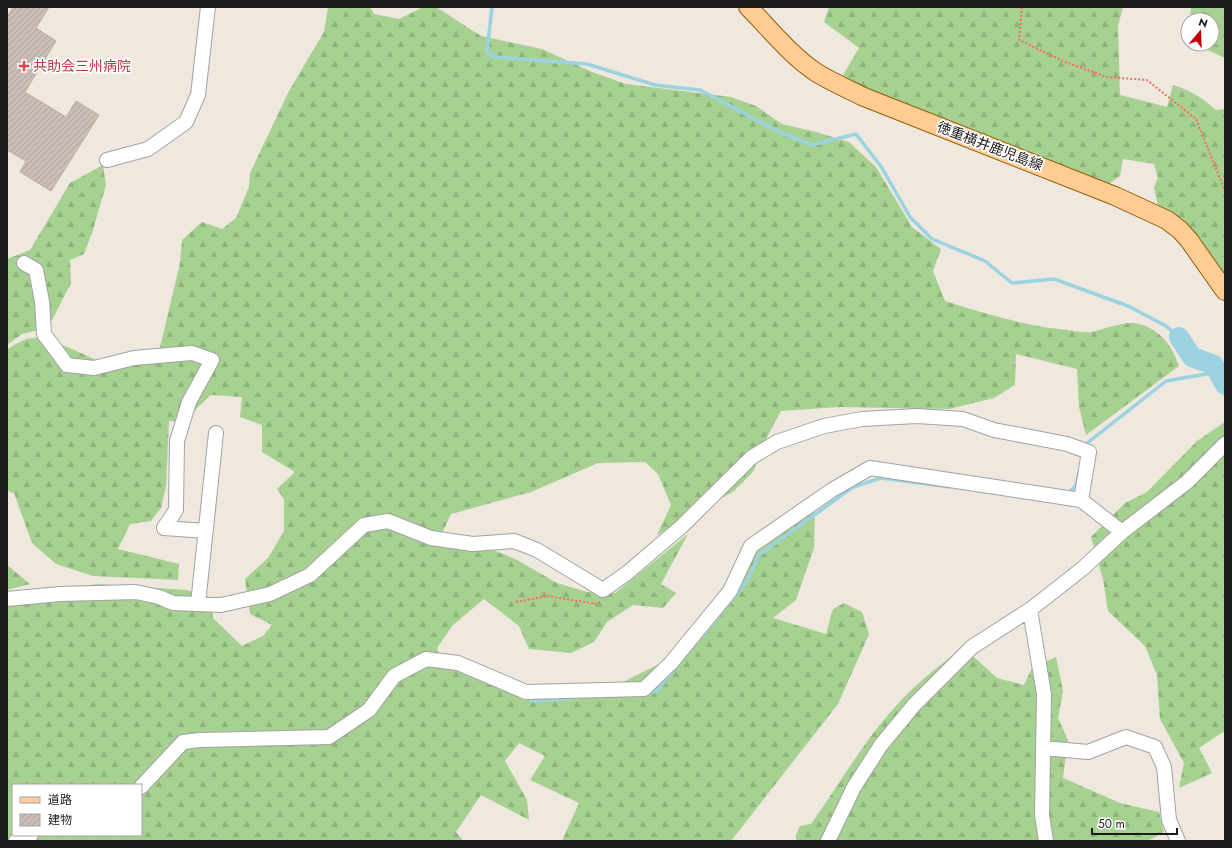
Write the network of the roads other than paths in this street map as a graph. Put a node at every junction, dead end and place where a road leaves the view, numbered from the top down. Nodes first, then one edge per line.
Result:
1 (208, 7) edge
2 (748, 7) edge
3 (107, 160) dead end
4 (24, 263) dead end
5 (1225, 291) edge
6 (216, 433) dead end
7 (1225, 444) edge
8 (1081, 500) junction
9 (206, 531) junction
10 (1122, 532) junction
11 (7, 599) edge
12 (198, 604) junction
13 (1030, 610) junction
14 (1044, 748) junction
15 (142, 786) edge
16 (28, 836) edge
17 (16, 841) edge
18 (828, 841) edge
19 (1046, 841) edge
20 (1178, 841) edge

1 - 3 street
2 - 5 main road, 徳重横井鹿児島線
4 - 9 street
6 - 9 street
7 - 10 street
8 - 10 street
8 - 12 street
8 - 15 street
9 - 12 street
10 - 13 street
11 - 12 street
13 - 14 street
13 - 18 street
14 - 19 street
14 - 20 street
16 - 17 street

